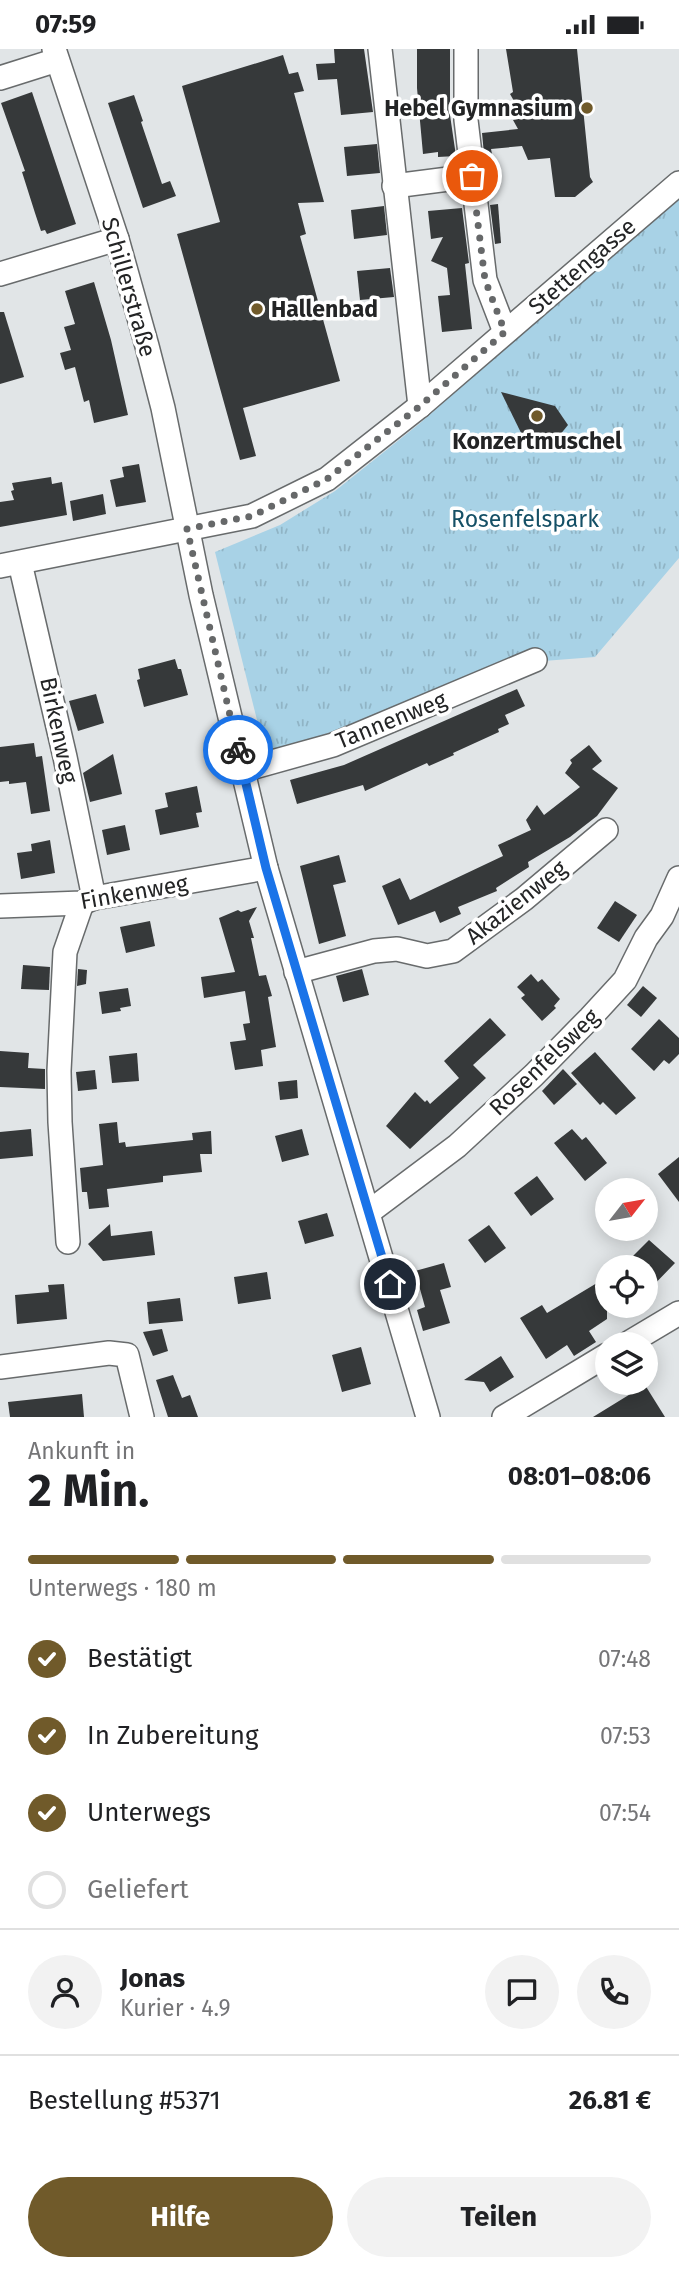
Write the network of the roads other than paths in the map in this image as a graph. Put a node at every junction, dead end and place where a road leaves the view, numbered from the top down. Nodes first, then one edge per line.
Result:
1 (380, 49) edge
2 (466, 49) edge
3 (55, 54) edge
4 (0, 78) edge
5 (472, 176) junction
6 (679, 183) edge
7 (394, 185) junction
8 (117, 239) junction
9 (0, 274) edge
10 (505, 332) junction
11 (420, 406) junction
12 (187, 529) junction
13 (10, 564) edge
14 (535, 660) dead end
15 (243, 770) junction
16 (606, 830) dead end
17 (266, 868) junction
18 (679, 878) edge
19 (88, 901) junction
20 (0, 906) edge
21 (296, 972) junction
22 (369, 1212) junction
23 (68, 1242) dead end
24 (679, 1313) edge
25 (647, 1332) edge
26 (595, 1363) edge
27 (0, 1367) edge
28 (142, 1417) edge
29 (428, 1417) edge
30 (504, 1417) edge

1 - 7 street
2 - 5 street
3 - 4 street
3 - 8 street, Schillerstraße
5 - 7 street
5 - 10 street
6 - 10 street, Stettengasse
7 - 11 street
8 - 9 street
8 - 12 street, Schillerstraße
10 - 11 street, Stettengasse
11 - 12 street, Stettengasse
12 - 13 street, Stettengasse
12 - 15 street, Schillerstraße
13 - 19 street, Birkenweg
14 - 15 street, Tannenweg
15 - 17 street, Schillerstraße
16 - 21 street, Akazienweg
17 - 19 street, Finkenweg
17 - 21 street, Schillerstraße
18 - 22 street, Rosenfelsweg
19 - 20 street, Finkenweg
19 - 23 street
21 - 22 street, Schillerstraße
22 - 29 street, Schillerstraße
24 - 25 street
26 - 30 street
27 - 28 street

